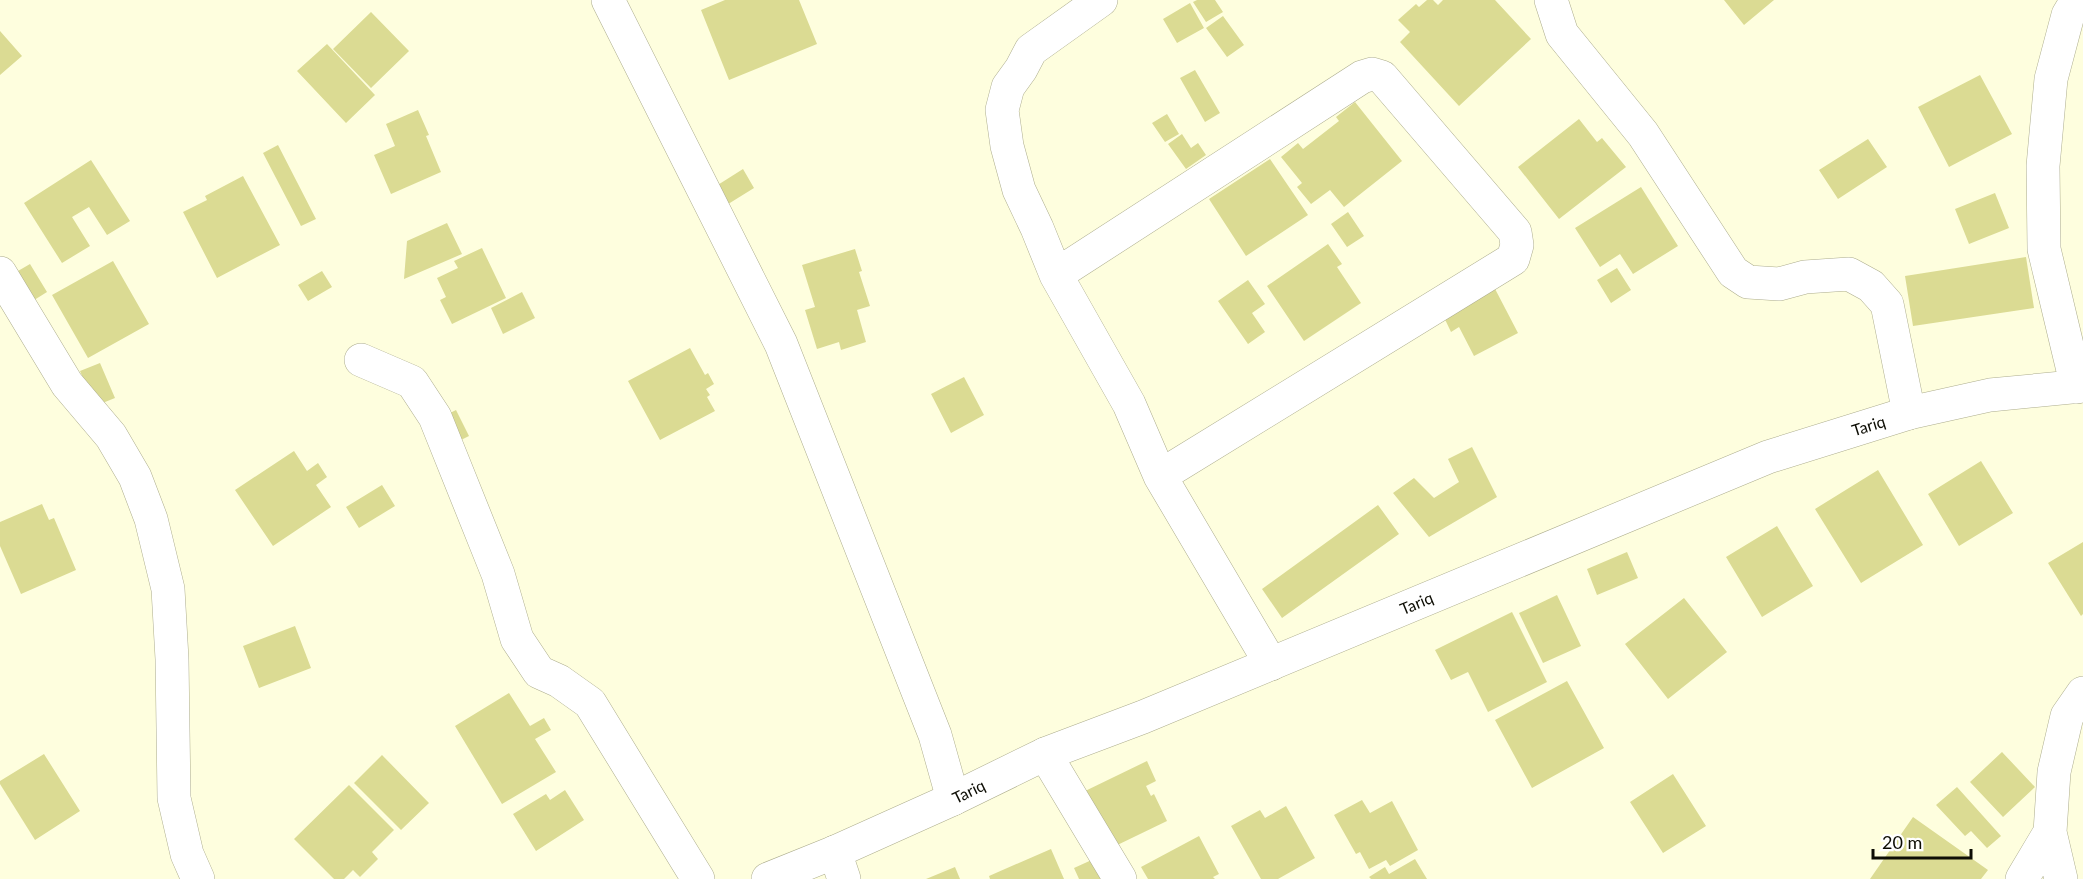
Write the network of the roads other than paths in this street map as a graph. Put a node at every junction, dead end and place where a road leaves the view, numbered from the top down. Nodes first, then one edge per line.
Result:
1 (608, 0) edge
2 (1101, 0) edge
3 (1551, 0) edge
4 (2077, 0) edge
5 (0, 273) edge
6 (1056, 275) junction
7 (361, 360) dead end
8 (2080, 387) edge
9 (1909, 413) junction
10 (1160, 476) junction
11 (1271, 664) junction
12 (2083, 693) edge
13 (1045, 754) junction
14 (953, 799) junction
15 (2050, 832) junction
16 (840, 866) edge
17 (198, 879) edge
18 (698, 879) edge
19 (768, 879) edge
20 (1120, 879) edge
21 (2022, 879) edge
22 (2061, 879) edge

1 - 14 street
2 - 6 street
3 - 9 street
4 - 8 street
5 - 17 street
6 - 10 street
6 - 10 street
7 - 18 street
8 - 9 street, Tariq
9 - 11 street, Tariq
10 - 11 street
11 - 13 street, Tariq
12 - 15 street
13 - 14 street, Tariq
13 - 20 street
14 - 16 street, Tariq
15 - 21 street
15 - 22 street
16 - 19 street, Tariq

